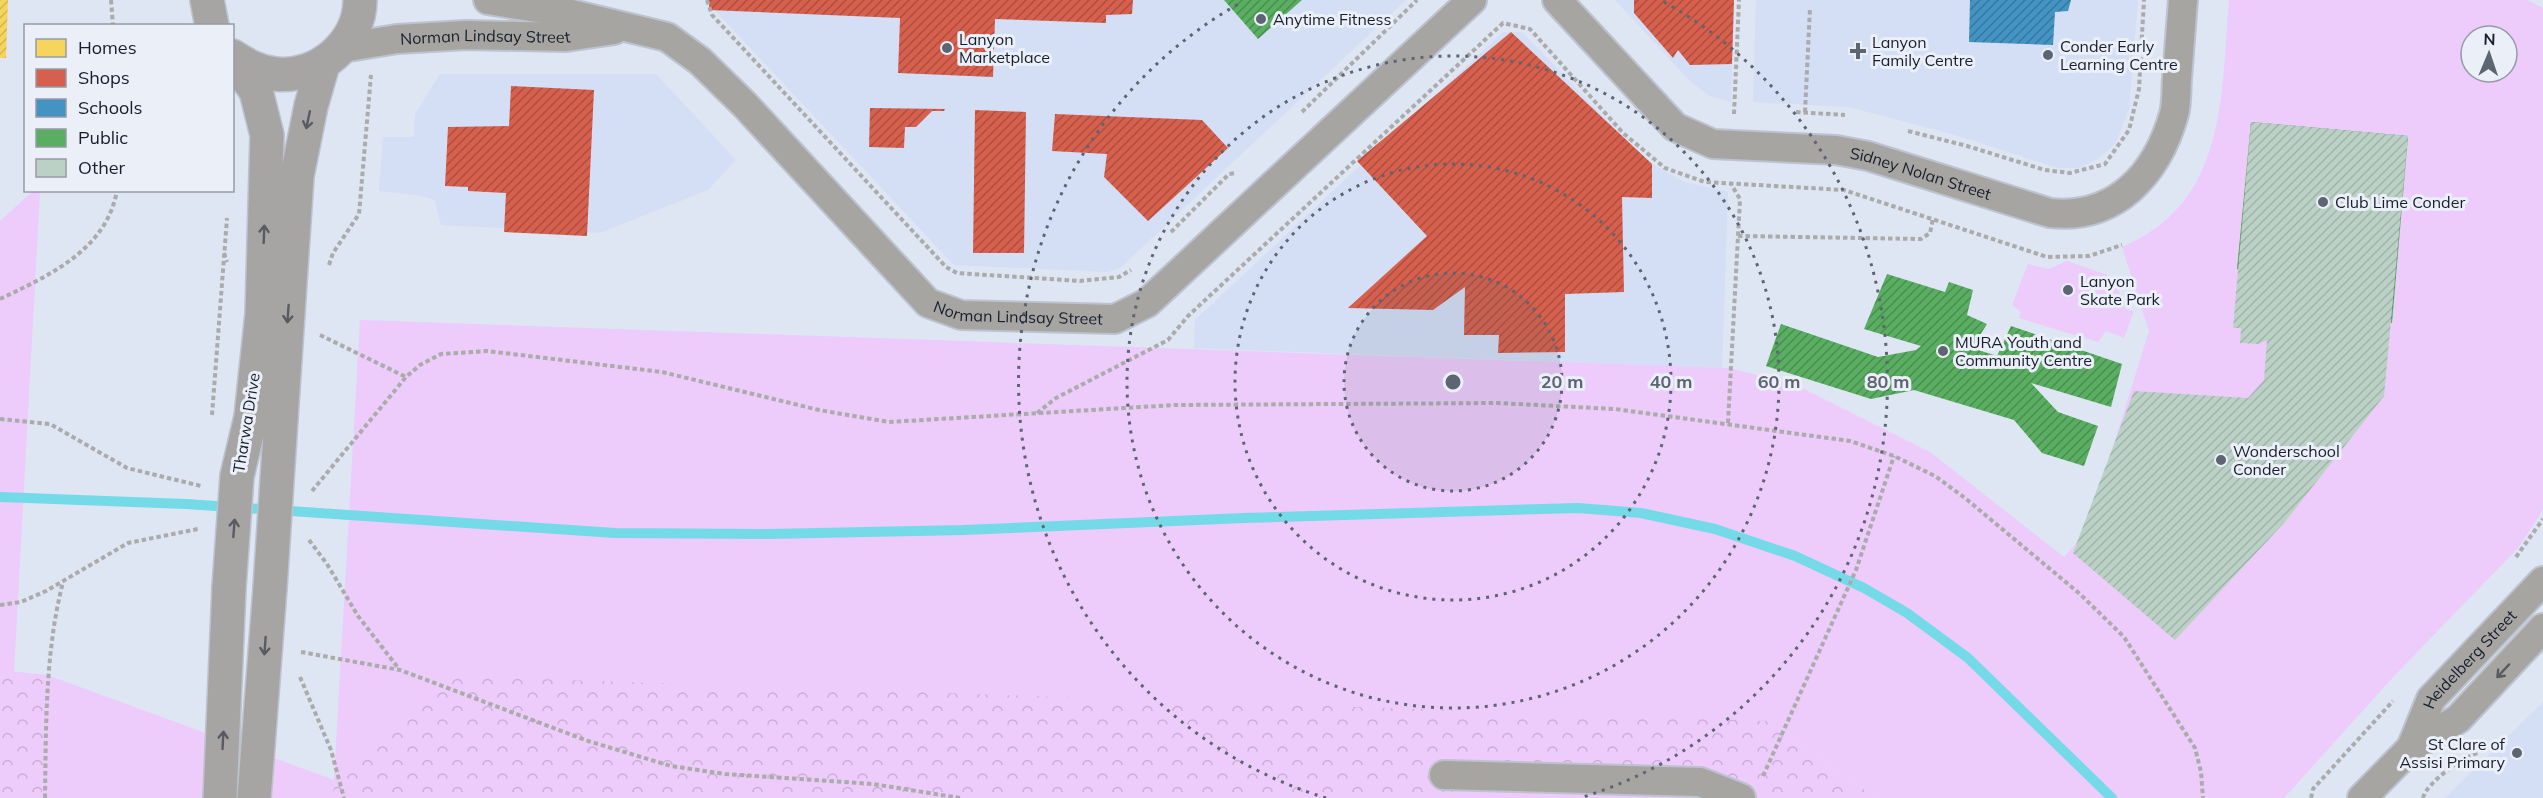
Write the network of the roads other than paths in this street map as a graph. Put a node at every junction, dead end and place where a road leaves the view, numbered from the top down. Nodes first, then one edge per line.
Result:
1 (207, 0) edge
2 (360, 0) edge
3 (488, 0) edge
4 (1472, 0) edge
5 (1557, 0) edge
6 (2183, 0) edge
7 (212, 24) edge
8 (628, 28) junction
9 (332, 56) junction
10 (234, 58) edge
11 (234, 60) edge
12 (266, 418) junction
13 (2543, 581) edge
14 (2543, 628) edge
15 (2410, 748) junction
16 (1444, 775) dead end
17 (1749, 793) edge
18 (220, 798) edge
19 (254, 798) edge
20 (2362, 798) edge

1 - 7 main road
2 - 9 main road, Tharwa Drive
3 - 8 street, Norman Lindsay Street
4 - 8 street, Norman Lindsay Street
5 - 6 street, Sidney Nolan Street
8 - 9 street, Norman Lindsay Street
9 - 10 main road
9 -> 12 main road, Tharwa Drive
12 -> 11 main road, Tharwa Drive
18 -> 12 main road, Tharwa Drive, bridge
12 -> 19 main road, Tharwa Drive, bridge
13 - 15 street, Heidelberg Street
14 -> 15 street, Heidelberg Street
15 - 20 street, Heidelberg Street
16 - 17 street

